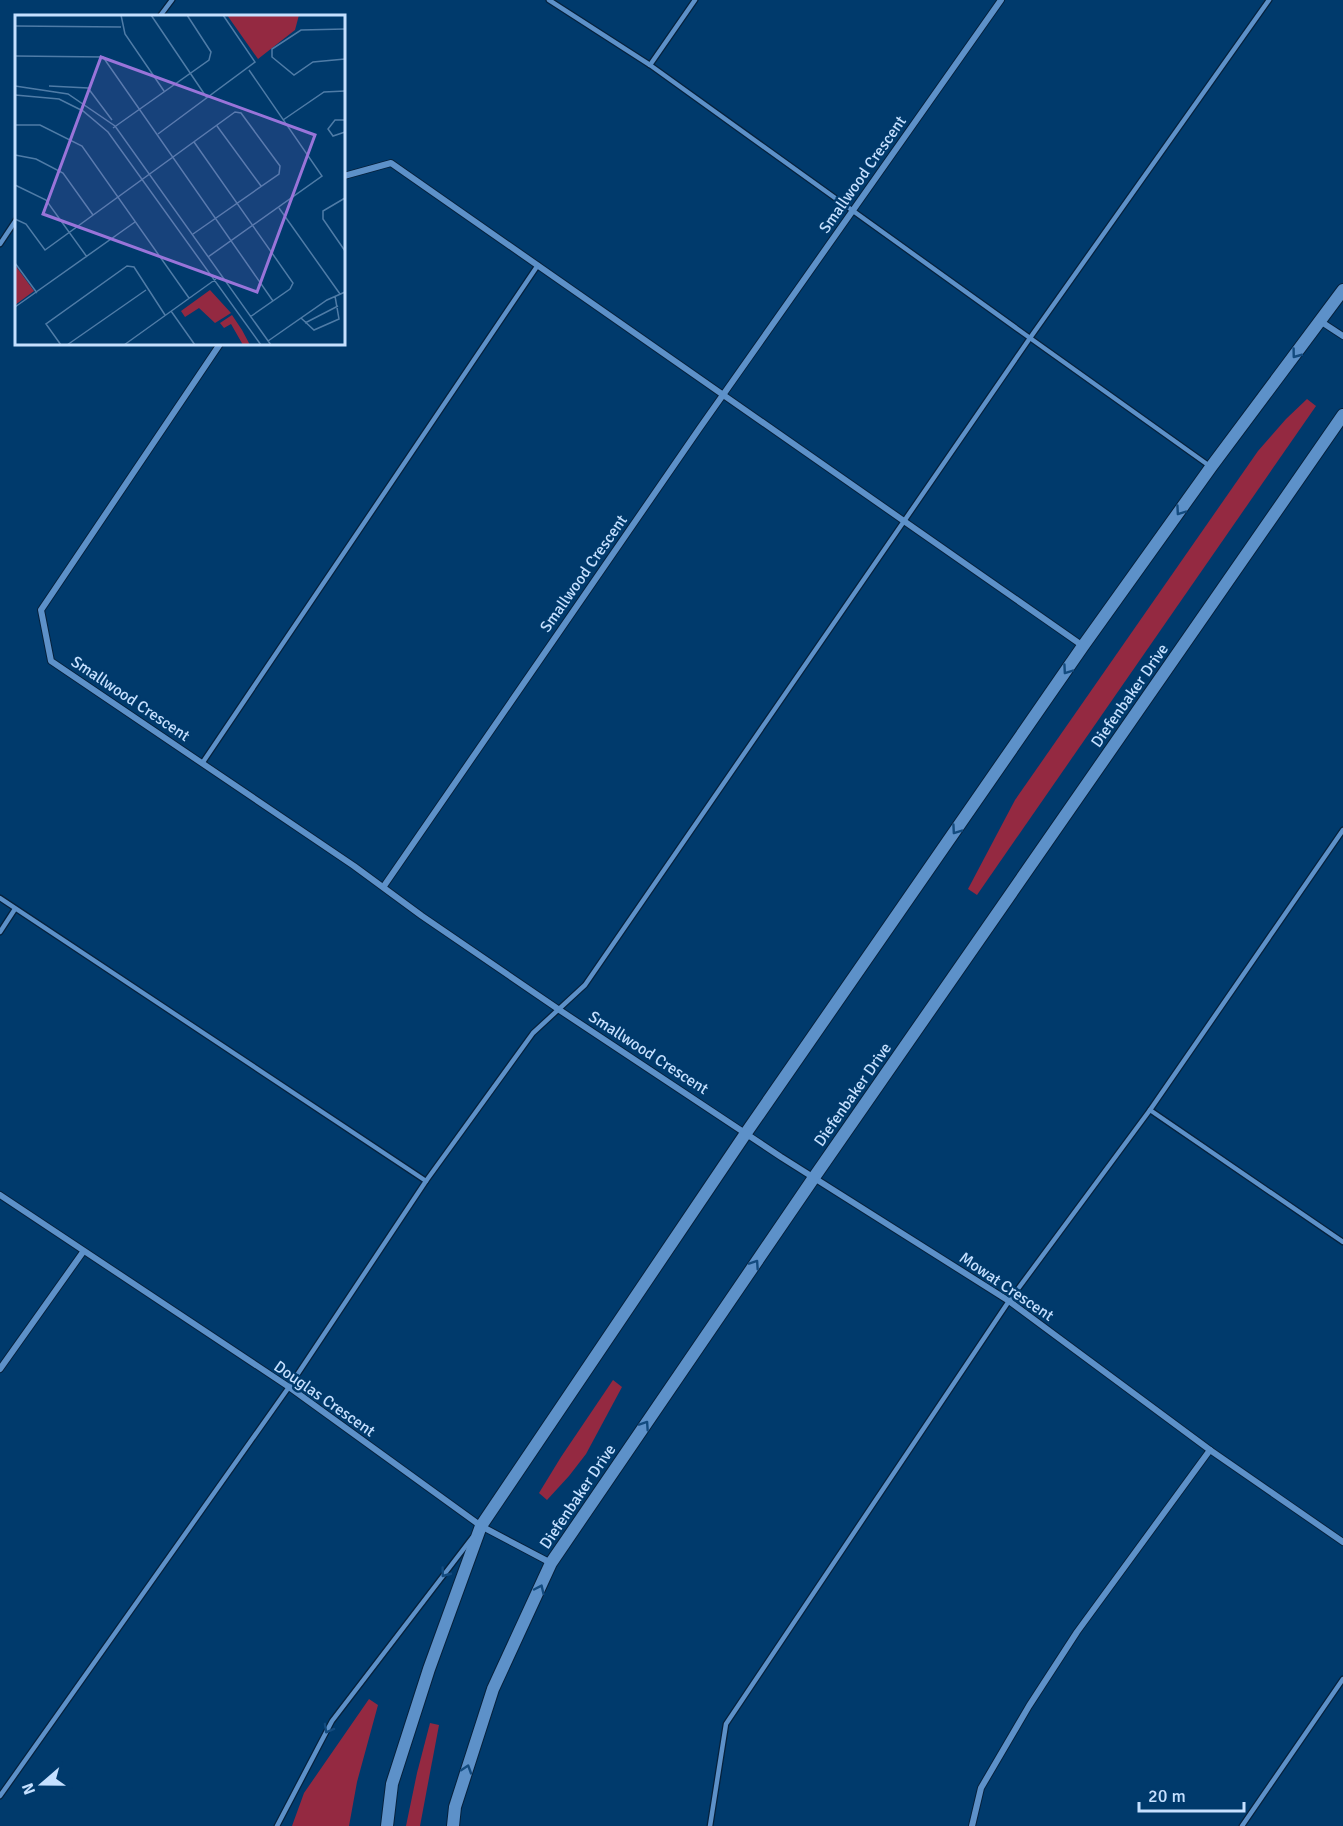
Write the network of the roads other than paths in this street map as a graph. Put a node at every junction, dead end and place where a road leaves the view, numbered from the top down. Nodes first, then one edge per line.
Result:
1 (172, 0) edge
2 (549, 0) edge
3 (696, 0) edge
4 (1001, 0) edge
5 (1269, 0) edge
6 (161, 15) edge
7 (650, 65) junction
8 (345, 176) edge
9 (853, 211) junction
10 (15, 222) edge
11 (0, 244) edge
12 (538, 265) junction
13 (1343, 290) edge
14 (1320, 321) junction
15 (1343, 336) edge
16 (1030, 338) junction
17 (219, 345) edge
18 (723, 394) junction
19 (1343, 415) edge
20 (1211, 467) junction
21 (906, 521) junction
22 (1083, 646) junction
23 (203, 762) junction
24 (1343, 830) edge
25 (384, 886) junction
26 (0, 898) edge
27 (15, 909) junction
28 (0, 932) edge
29 (558, 1008) junction
30 (1150, 1110) junction
31 (746, 1133) junction
32 (781, 1157) joint
33 (815, 1176) junction
34 (426, 1181) junction
35 (0, 1195) edge
36 (1343, 1242) edge
37 (83, 1252) junction
38 (1009, 1301) junction
39 (0, 1369) edge
40 (289, 1387) junction
41 (1210, 1450) junction
42 (481, 1526) junction
43 (1343, 1542) edge
44 (551, 1563) junction
45 (1343, 1679) edge
46 (0, 1796) edge
47 (277, 1826) edge
48 (387, 1826) edge
49 (453, 1826) edge
50 (710, 1826) edge
51 (972, 1826) edge
52 (1242, 1826) edge

1 - 6 lane
2 - 7 lane
3 - 7 lane
4 - 9 street, Smallwood Crescent
5 - 16 lane
7 - 9 lane
8 - 12 street
9 - 16 lane
9 - 18 street, Smallwood Crescent
10 - 11 lane
12 - 18 street
12 - 23 lane
13 - 14 street
14 - 15 street
14 -> 20 street
16 - 20 lane
16 - 21 lane
17 - 23 street, Smallwood Crescent
18 - 21 street
18 - 25 street, Smallwood Crescent
19 - 33 street, Diefenbaker Drive
20 -> 22 street
21 - 22 street
21 - 29 lane
22 -> 31 street
23 - 25 street, Smallwood Crescent
24 - 30 lane
25 - 29 street, Smallwood Crescent
26 - 27 lane
27 - 28 lane
27 - 34 lane
29 - 31 street, Smallwood Crescent
29 - 34 lane
30 - 36 lane
30 - 38 lane
31 - 32 street, Smallwood Crescent
31 - 42 street
32 - 33 street, Mowat Crescent
33 - 38 street, Mowat Crescent
44 -> 33 street, Diefenbaker Drive
34 - 40 lane
35 - 37 street, Douglas Crescent
37 - 39 street
37 - 40 street, Douglas Crescent
38 - 41 street, Mowat Crescent
38 - 50 lane
40 - 42 street, Douglas Crescent
40 - 46 lane
41 - 43 street, Mowat Crescent
41 - 51 street
42 - 44 street, Douglas Crescent
42 -> 47 lane
42 - 48 street
49 -> 44 street, Diefenbaker Drive
45 - 52 lane

